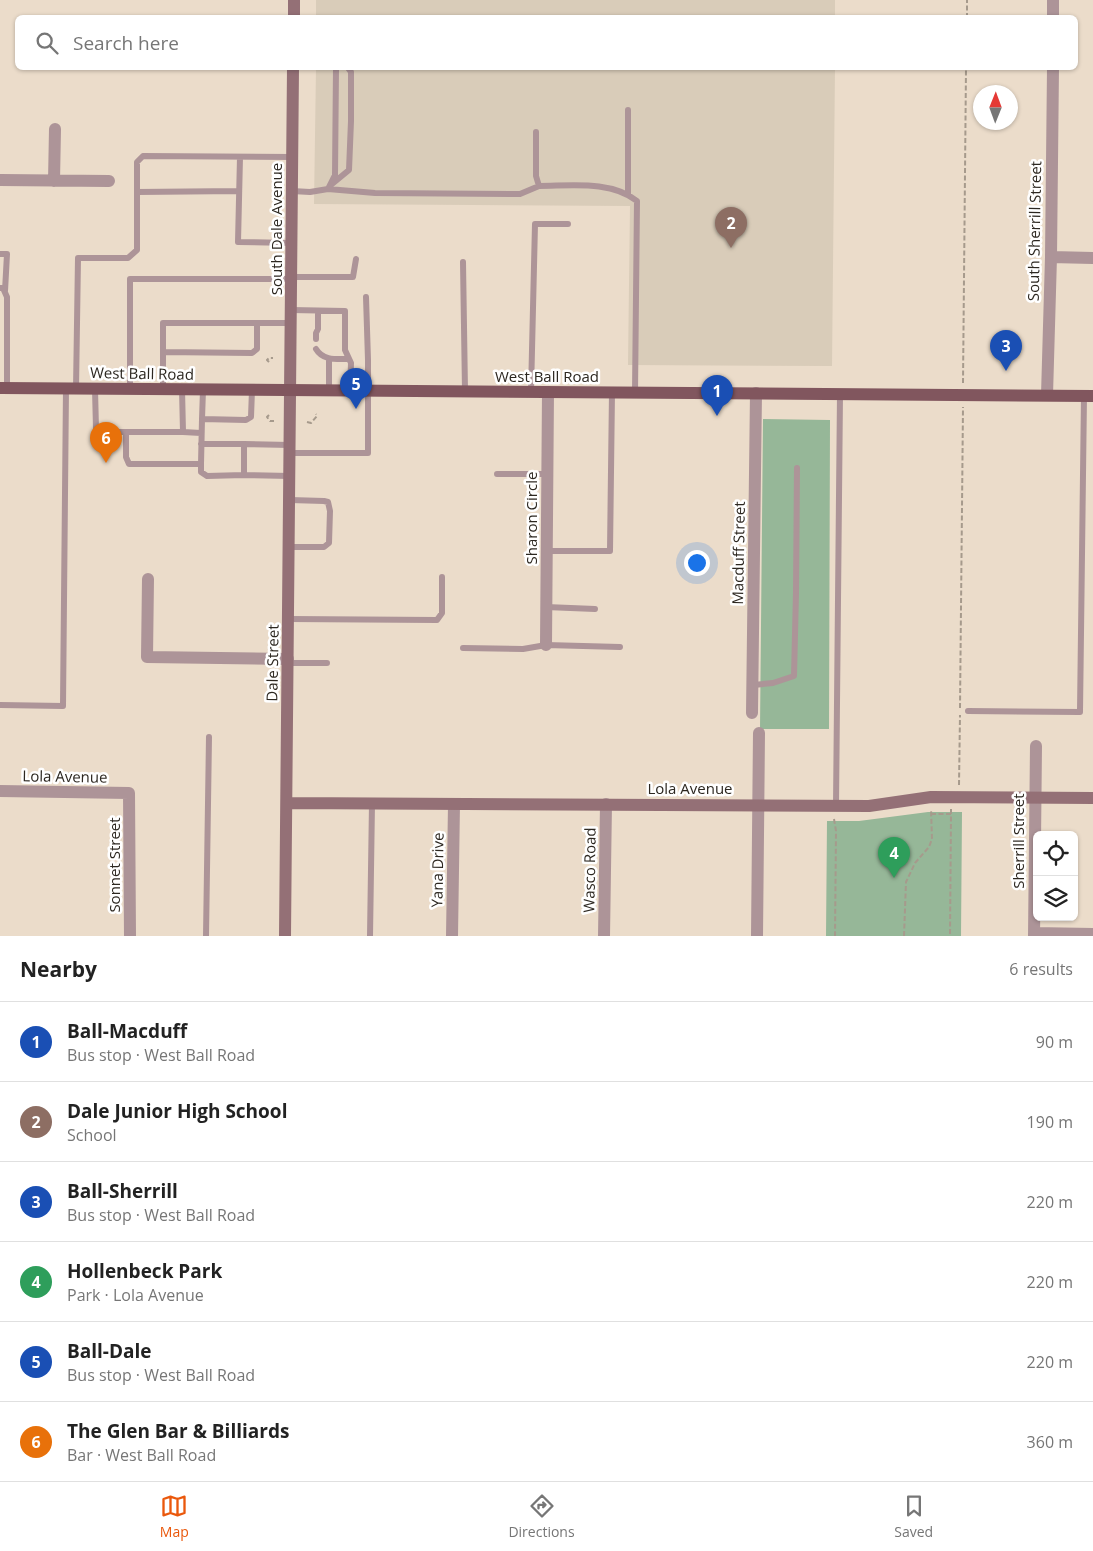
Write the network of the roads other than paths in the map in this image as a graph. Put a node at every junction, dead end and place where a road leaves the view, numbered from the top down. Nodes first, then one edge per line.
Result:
1 (294, 0) edge
2 (1053, 0) edge
3 (294, 15) edge
4 (1053, 15) edge
5 (294, 70) edge
6 (336, 70) edge
7 (350, 70) edge
8 (1053, 70) edge
9 (628, 110) dead end
10 (55, 129) dead end
11 (536, 132) dead end
12 (240, 157) junction
13 (293, 157) junction
14 (0, 180) edge
15 (54, 181) junction
16 (109, 181) dead end
17 (539, 186) junction
18 (328, 189) junction
19 (239, 191) junction
20 (292, 191) junction
21 (137, 192) junction
22 (628, 194) junction
23 (568, 224) dead end
24 (292, 243) junction
25 (0, 254) edge
26 (1051, 257) junction
27 (1093, 258) edge
28 (356, 259) dead end
29 (463, 262) dead end
30 (292, 278) junction
31 (3, 289) edge
32 (366, 297) dead end
33 (318, 311) junction
34 (291, 317) junction
35 (257, 323) junction
36 (316, 339) dead end
37 (316, 349) dead end
38 (163, 352) junction
39 (329, 359) junction
40 (349, 359) junction
41 (4, 388) edge
42 (71, 389) junction
43 (95, 389) junction
44 (130, 389) junction
45 (163, 389) junction
46 (182, 389) junction
47 (203, 390) junction
48 (252, 390) junction
49 (290, 390) junction
50 (328, 390) junction
51 (350, 390) junction
52 (368, 391) junction
53 (465, 391) junction
54 (531, 392) junction
55 (548, 392) junction
56 (612, 392) junction
57 (634, 392) junction
58 (756, 393) junction
59 (840, 394) junction
60 (1047, 395) junction
61 (1089, 396) edge
62 (202, 419) junction
63 (126, 432) junction
64 (182, 432) junction
65 (201, 433) junction
66 (201, 444) junction
67 (244, 444) junction
68 (290, 449) junction
69 (201, 464) junction
70 (796, 468) dead end
71 (497, 474) dead end
72 (547, 474) junction
73 (244, 476) junction
74 (290, 476) junction
75 (290, 500) junction
76 (289, 547) junction
77 (547, 551) junction
78 (442, 577) dead end
79 (148, 579) dead end
80 (546, 607) junction
81 (595, 609) dead end
82 (288, 619) junction
83 (546, 645) junction
84 (620, 647) dead end
85 (463, 648) dead end
86 (288, 661) junction
87 (327, 663) dead end
88 (753, 685) junction
89 (0, 705) edge
90 (968, 711) dead end
91 (752, 713) dead end
92 (759, 733) dead end
93 (209, 737) dead end
94 (1036, 746) dead end
95 (0, 791) edge
96 (129, 793) joint
97 (1034, 797) junction
98 (1093, 798) edge
99 (287, 803) junction
100 (372, 803) junction
101 (454, 804) junction
102 (606, 804) junction
103 (758, 805) junction
104 (834, 806) junction
105 (1093, 934) edge
106 (1034, 935) edge
107 (130, 936) edge
108 (206, 936) edge
109 (286, 936) edge
110 (370, 936) edge
111 (452, 936) edge
112 (604, 936) edge
113 (757, 936) edge

1 - 3 street
2 - 4 street
5 - 13 street, South Dale Avenue
6 - 18 lane
7 - 18 lane
8 - 26 street, South Sherrill Street
9 - 22 lane
10 - 15 street
11 - 17 lane
12 - 13 lane
12 - 19 lane
12 - 21 lane
13 - 20 street, South Dale Avenue
14 - 15 street
15 - 16 street
17 - 18 lane
17 - 22 lane
18 - 20 lane
19 - 21 lane
19 - 24 lane
20 - 24 street, South Dale Avenue
21 - 42 lane
22 - 57 lane
23 - 54 lane
24 - 30 street, South Dale Avenue
25 - 31 lane
26 - 27 street
26 - 60 street, South Sherrill Street
28 - 30 lane
29 - 53 lane
30 - 34 street, South Dale Avenue
30 - 44 lane
31 - 41 lane
32 - 52 lane
33 - 34 lane
33 - 36 lane
33 - 40 lane
34 - 35 lane
34 - 49 street, South Dale Avenue
35 - 38 lane
35 - 38 lane
37 - 39 lane
38 - 45 lane
39 - 40 lane
39 - 50 lane
40 - 51 lane
41 - 42 main road, West Ball Road
42 - 43 main road, West Ball Road
42 - 89 lane
43 - 44 main road, West Ball Road
43 - 63 lane
44 - 45 main road, West Ball Road
45 - 46 main road, West Ball Road
46 - 47 main road, West Ball Road
46 - 64 lane
47 - 48 main road, West Ball Road
47 - 62 lane
48 - 49 main road, West Ball Road
48 - 62 lane
49 - 50 main road, West Ball Road
49 - 68 street, Dale Street
50 - 51 main road, West Ball Road
51 - 52 main road, West Ball Road
52 - 53 main road, West Ball Road
52 - 68 lane
53 - 54 main road, West Ball Road
54 - 55 main road, West Ball Road
55 - 56 main road, West Ball Road
55 - 72 street, Sharon Circle
56 - 57 main road, West Ball Road
56 - 77 lane
57 - 58 main road, West Ball Road
58 - 59 main road, West Ball Road
58 - 88 street, Macduff Street
59 - 60 main road, West Ball Road
59 - 104 lane
60 - 61 main road, West Ball Road
61 - 90 lane
62 - 65 lane
63 - 64 lane
63 - 69 lane
64 - 65 lane
65 - 66 lane
66 - 67 lane
66 - 69 lane
67 - 68 lane
67 - 73 lane
68 - 74 street, Dale Street
69 - 73 lane
70 - 88 lane
71 - 72 lane
72 - 77 street, Sharon Circle
73 - 74 lane
74 - 75 street, Dale Street
75 - 76 street, Dale Street
75 - 76 lane
76 - 82 street, Dale Street
77 - 80 street, Sharon Circle
78 - 82 lane
79 - 86 street
80 - 81 lane
80 - 83 street, Sharon Circle
82 - 86 street, Dale Street
83 - 84 lane
83 - 85 lane
86 - 87 lane
86 - 99 street, Dale Street
88 - 91 street, Macduff Street
92 - 103 street
93 - 108 lane
94 - 97 street, Sherrill Street
95 - 96 street, Lola Avenue
96 - 107 street, Sonnet Street
97 - 98 street, Lola Avenue
97 - 104 street, Lola Avenue
97 - 106 street, Sherrill Street
99 - 100 street, Lola Avenue
99 - 109 street, Dale Street
100 - 101 street, Lola Avenue
100 - 110 lane
101 - 102 street, Lola Avenue
101 - 111 street, Yana Drive
102 - 103 street, Lola Avenue
102 - 112 street, Wasco Road
103 - 104 street, Lola Avenue
103 - 113 street
105 - 106 street

